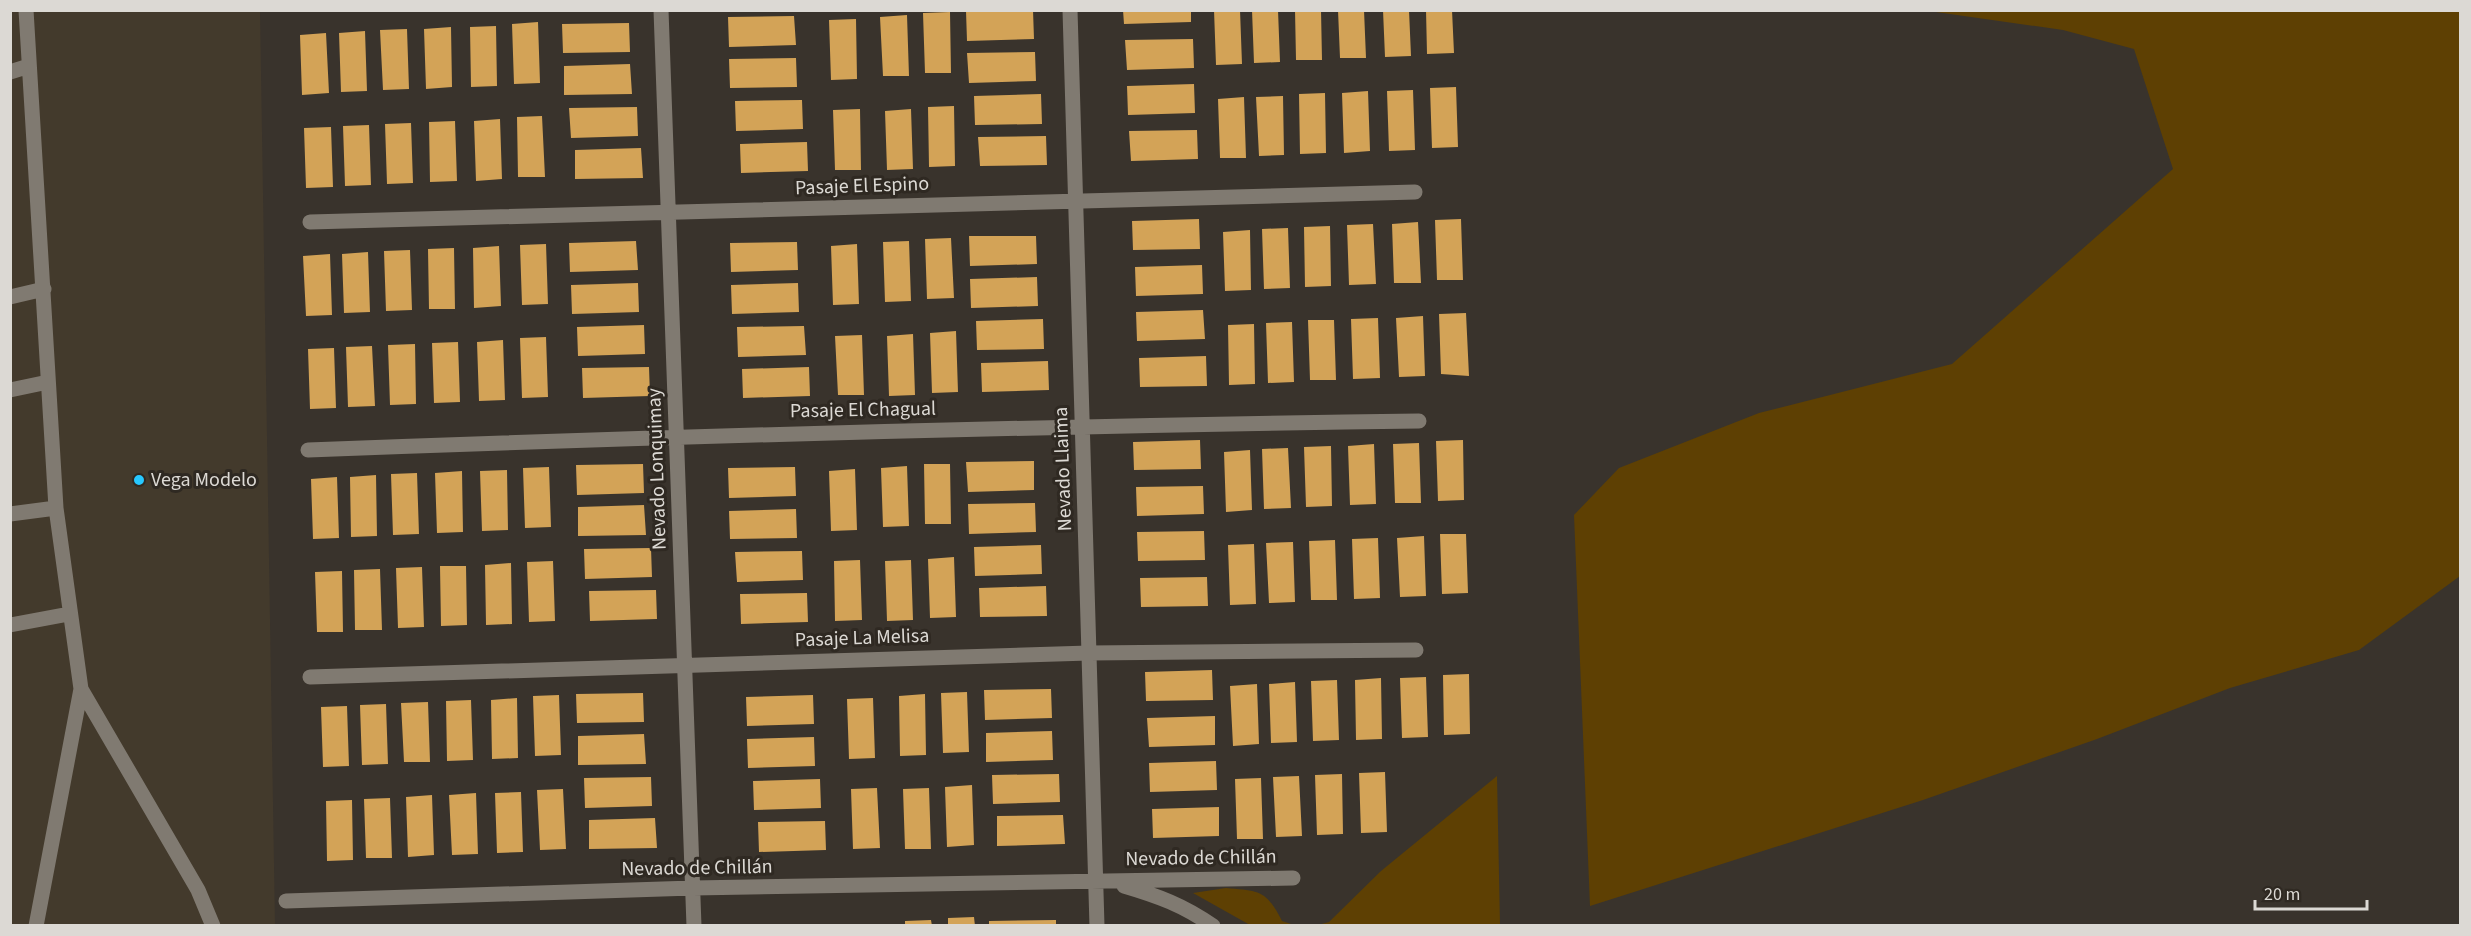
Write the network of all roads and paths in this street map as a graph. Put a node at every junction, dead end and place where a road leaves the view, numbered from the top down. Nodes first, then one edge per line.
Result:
1 (26, 10) edge
2 (661, 10) edge
3 (1071, 10) edge
4 (29, 66) junction
5 (10, 72) edge
6 (1415, 192) dead end
7 (1076, 201) junction
8 (669, 212) junction
9 (310, 222) dead end
10 (44, 290) junction
11 (10, 297) edge
12 (48, 382) junction
13 (10, 390) edge
14 (1419, 421) dead end
15 (1083, 426) junction
16 (677, 436) junction
17 (308, 450) dead end
18 (56, 508) junction
19 (10, 514) edge
20 (69, 614) junction
21 (10, 625) edge
22 (1416, 650) dead end
23 (1089, 653) junction
24 (685, 664) junction
25 (310, 677) dead end
26 (81, 689) junction
27 (1293, 878) dead end
28 (1103, 882) junction
29 (693, 888) junction
30 (286, 901) dead end
31 (36, 926) edge
32 (213, 926) edge
33 (694, 926) edge
34 (1097, 926) edge
35 (1213, 926) edge

1 - 4 street
2 - 8 street, Nevado Lonquimay
3 - 7 street, Nevado Llaima
4 - 5 street
4 - 10 street
6 - 7 street, Pasaje El Espino
7 - 8 street, Pasaje El Espino
7 - 15 street, Nevado Llaima
8 - 9 street, Pasaje El Espino
8 - 16 street, Nevado Lonquimay
10 - 11 street
10 - 12 street
12 - 13 street
12 - 18 street
14 - 15 street, Pasaje El Chagual
15 - 16 street, Pasaje El Chagual
15 - 23 street, Nevado Llaima
16 - 17 street, Pasaje El Chagual
16 - 24 street, Nevado Lonquimay
18 - 19 street
18 - 20 street
20 - 21 street
20 - 26 street
22 - 23 street, Pasaje La Melisa
23 - 24 street, Pasaje La Melisa
23 - 28 street, Nevado Llaima
24 - 25 street, Pasaje La Melisa
24 - 29 street, Nevado Lonquimay
26 - 31 street
26 - 32 street
27 - 28 street, Nevado de Chillán
28 - 29 street, Nevado de Chillán
28 - 34 street, Nevado Llaima
28 - 35 street, Nevado de Chillán
29 - 30 street, Nevado de Chillán
29 - 33 street, Nevado Lonquimay

